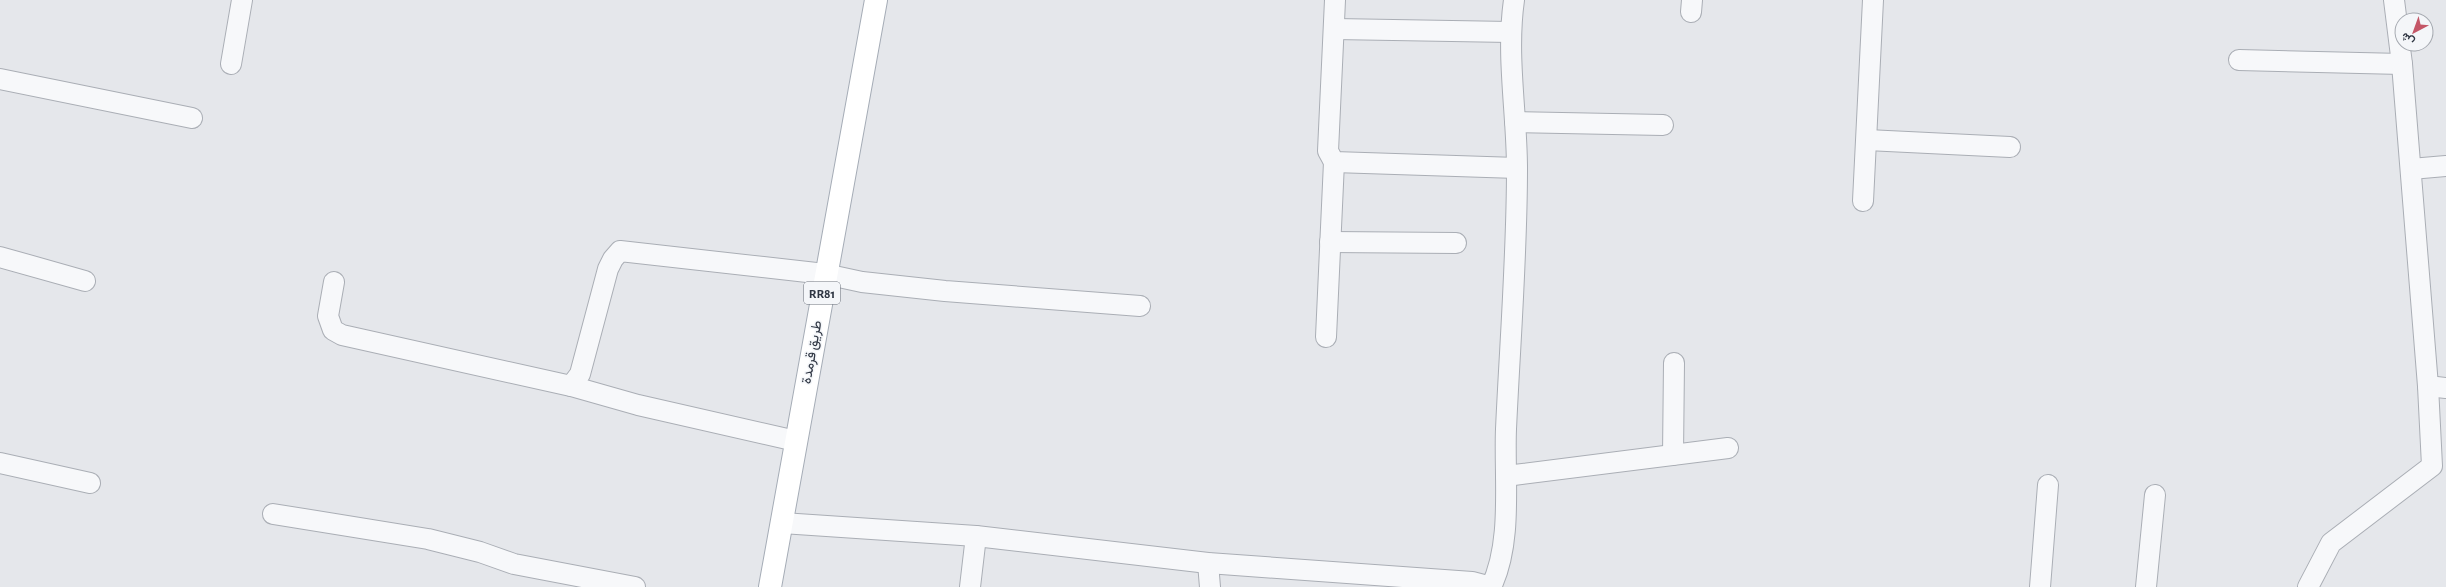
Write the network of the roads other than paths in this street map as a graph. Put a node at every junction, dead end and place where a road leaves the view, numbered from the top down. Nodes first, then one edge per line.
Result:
1 (242, 0) edge
2 (876, 0) edge
3 (1335, 0) edge
4 (1514, 0) edge
5 (1873, 0) edge
6 (2394, 0) edge
7 (1335, 29) junction
8 (1510, 32) junction
9 (2239, 60) dead end
10 (231, 64) dead end
11 (2402, 64) junction
12 (0, 79) edge
13 (192, 118) dead end
14 (1515, 122) junction
15 (1662, 125) dead end
16 (1867, 140) junction
17 (2010, 147) dead end
18 (1334, 162) junction
19 (2446, 166) edge
20 (1517, 168) junction
21 (2410, 169) junction
22 (1863, 201) dead end
23 (1330, 242) junction
24 (1456, 243) dead end
25 (0, 257) edge
26 (825, 274) junction
27 (85, 281) dead end
28 (334, 282) dead end
29 (1140, 306) dead end
30 (1326, 337) dead end
31 (1674, 363) dead end
32 (571, 386) junction
33 (2437, 387) edge
34 (796, 441) junction
35 (1728, 448) dead end
36 (1673, 455) junction
37 (0, 463) edge
38 (2439, 469) edge
39 (1506, 476) junction
40 (90, 483) dead end
41 (2048, 485) dead end
42 (2155, 495) dead end
43 (273, 514) dead end
44 (782, 523) junction
45 (976, 536) junction
46 (1208, 563) junction
47 (635, 587) edge
48 (770, 587) edge
49 (970, 587) edge
50 (1210, 587) edge
51 (1491, 587) edge
52 (2040, 587) edge
53 (2146, 587) edge
54 (2308, 587) edge

1 - 10 street
2 - 26 main road, طريق قرمدة / RR81
3 - 7 street
4 - 8 street
5 - 16 street
6 - 11 street
7 - 8 street
7 - 18 street
8 - 14 street
9 - 11 street
11 - 21 street
12 - 13 street
14 - 15 street
14 - 20 street
16 - 17 street
16 - 22 street
18 - 20 street
18 - 23 street
19 - 21 street
20 - 39 street
21 - 33 street
23 - 24 street
23 - 30 street
25 - 27 street
26 - 29 street
26 - 32 street
26 - 34 main road, طريق قرمدة / RR81
28 - 32 street
31 - 36 street
32 - 34 street
33 - 38 street
34 - 44 main road, طريق قرمدة / RR81
35 - 36 street
36 - 39 street
37 - 40 street
38 - 54 street
39 - 51 street
41 - 52 street
42 - 53 street
43 - 47 street
44 - 45 street
44 - 48 main road, طريق قرمدة / RR81
45 - 46 street
45 - 49 street
46 - 50 street
46 - 51 street

